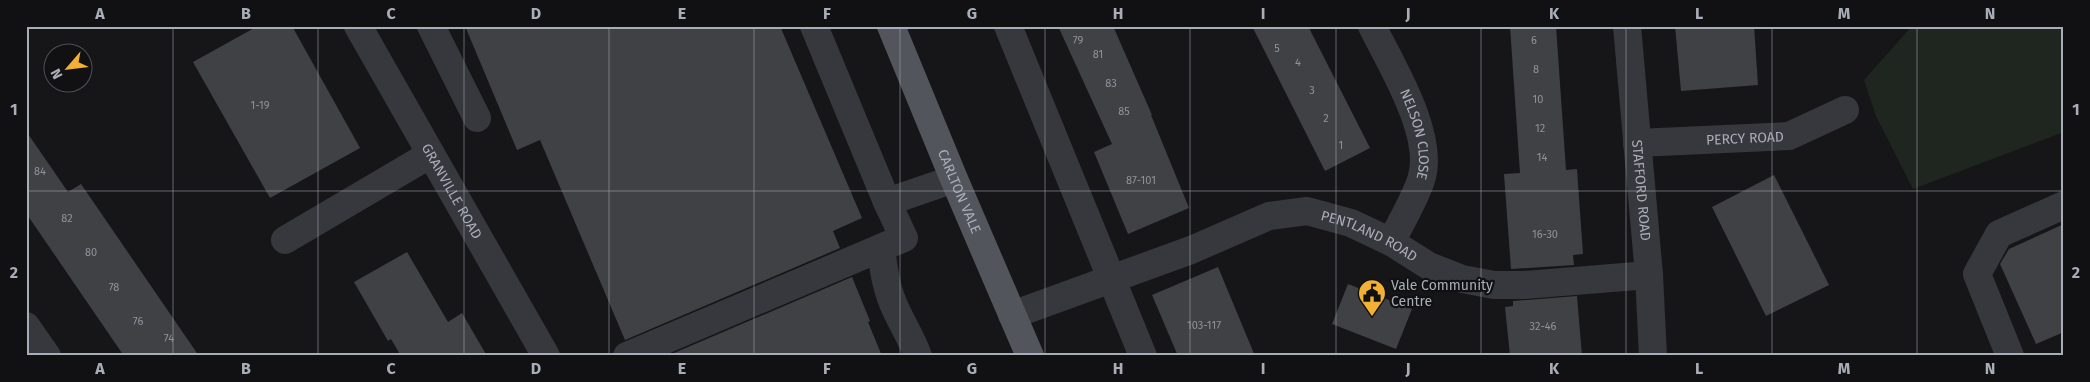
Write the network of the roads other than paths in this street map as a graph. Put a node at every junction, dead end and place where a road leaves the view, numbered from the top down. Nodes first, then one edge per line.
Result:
1 (358, 26) edge
2 (432, 26) edge
3 (814, 26) edge
4 (891, 26) edge
5 (1008, 26) edge
6 (1372, 26) edge
7 (1627, 26) edge
8 (1845, 110) dead end
9 (477, 118) dead end
10 (1637, 143) junction
11 (431, 154) junction
12 (954, 179) junction
13 (888, 202) junction
14 (2064, 205) edge
15 (285, 240) dead end
16 (1391, 242) junction
17 (881, 248) junction
18 (1649, 275) junction
19 (1111, 280) junction
20 (1012, 315) junction
21 (26, 326) edge
22 (47, 356) edge
23 (546, 356) edge
24 (627, 356) edge
25 (918, 356) edge
26 (1030, 356) edge
27 (1143, 356) edge
28 (1653, 356) edge
29 (2010, 356) edge

1 - 11 street, GRANVILLE ROAD
2 - 9 street
3 - 13 street
4 - 12 main road, CARLTON VALE
5 - 19 street
6 - 16 street, NELSON CLOSE
7 - 10 street, STAFFORD ROAD
8 - 10 street, PERCY ROAD
10 - 18 street, STAFFORD ROAD
11 - 15 street
11 - 23 street, GRANVILLE ROAD
12 - 13 street
12 - 20 main road, CARLTON VALE
13 - 17 street
14 - 29 street
16 - 18 street, PENTLAND ROAD
16 - 19 street, PENTLAND ROAD
17 - 24 street
17 - 25 street
18 - 28 street, STAFFORD ROAD
19 - 20 street, PENTLAND ROAD
19 - 27 street
20 - 26 main road, CARLTON VALE
21 - 22 street

